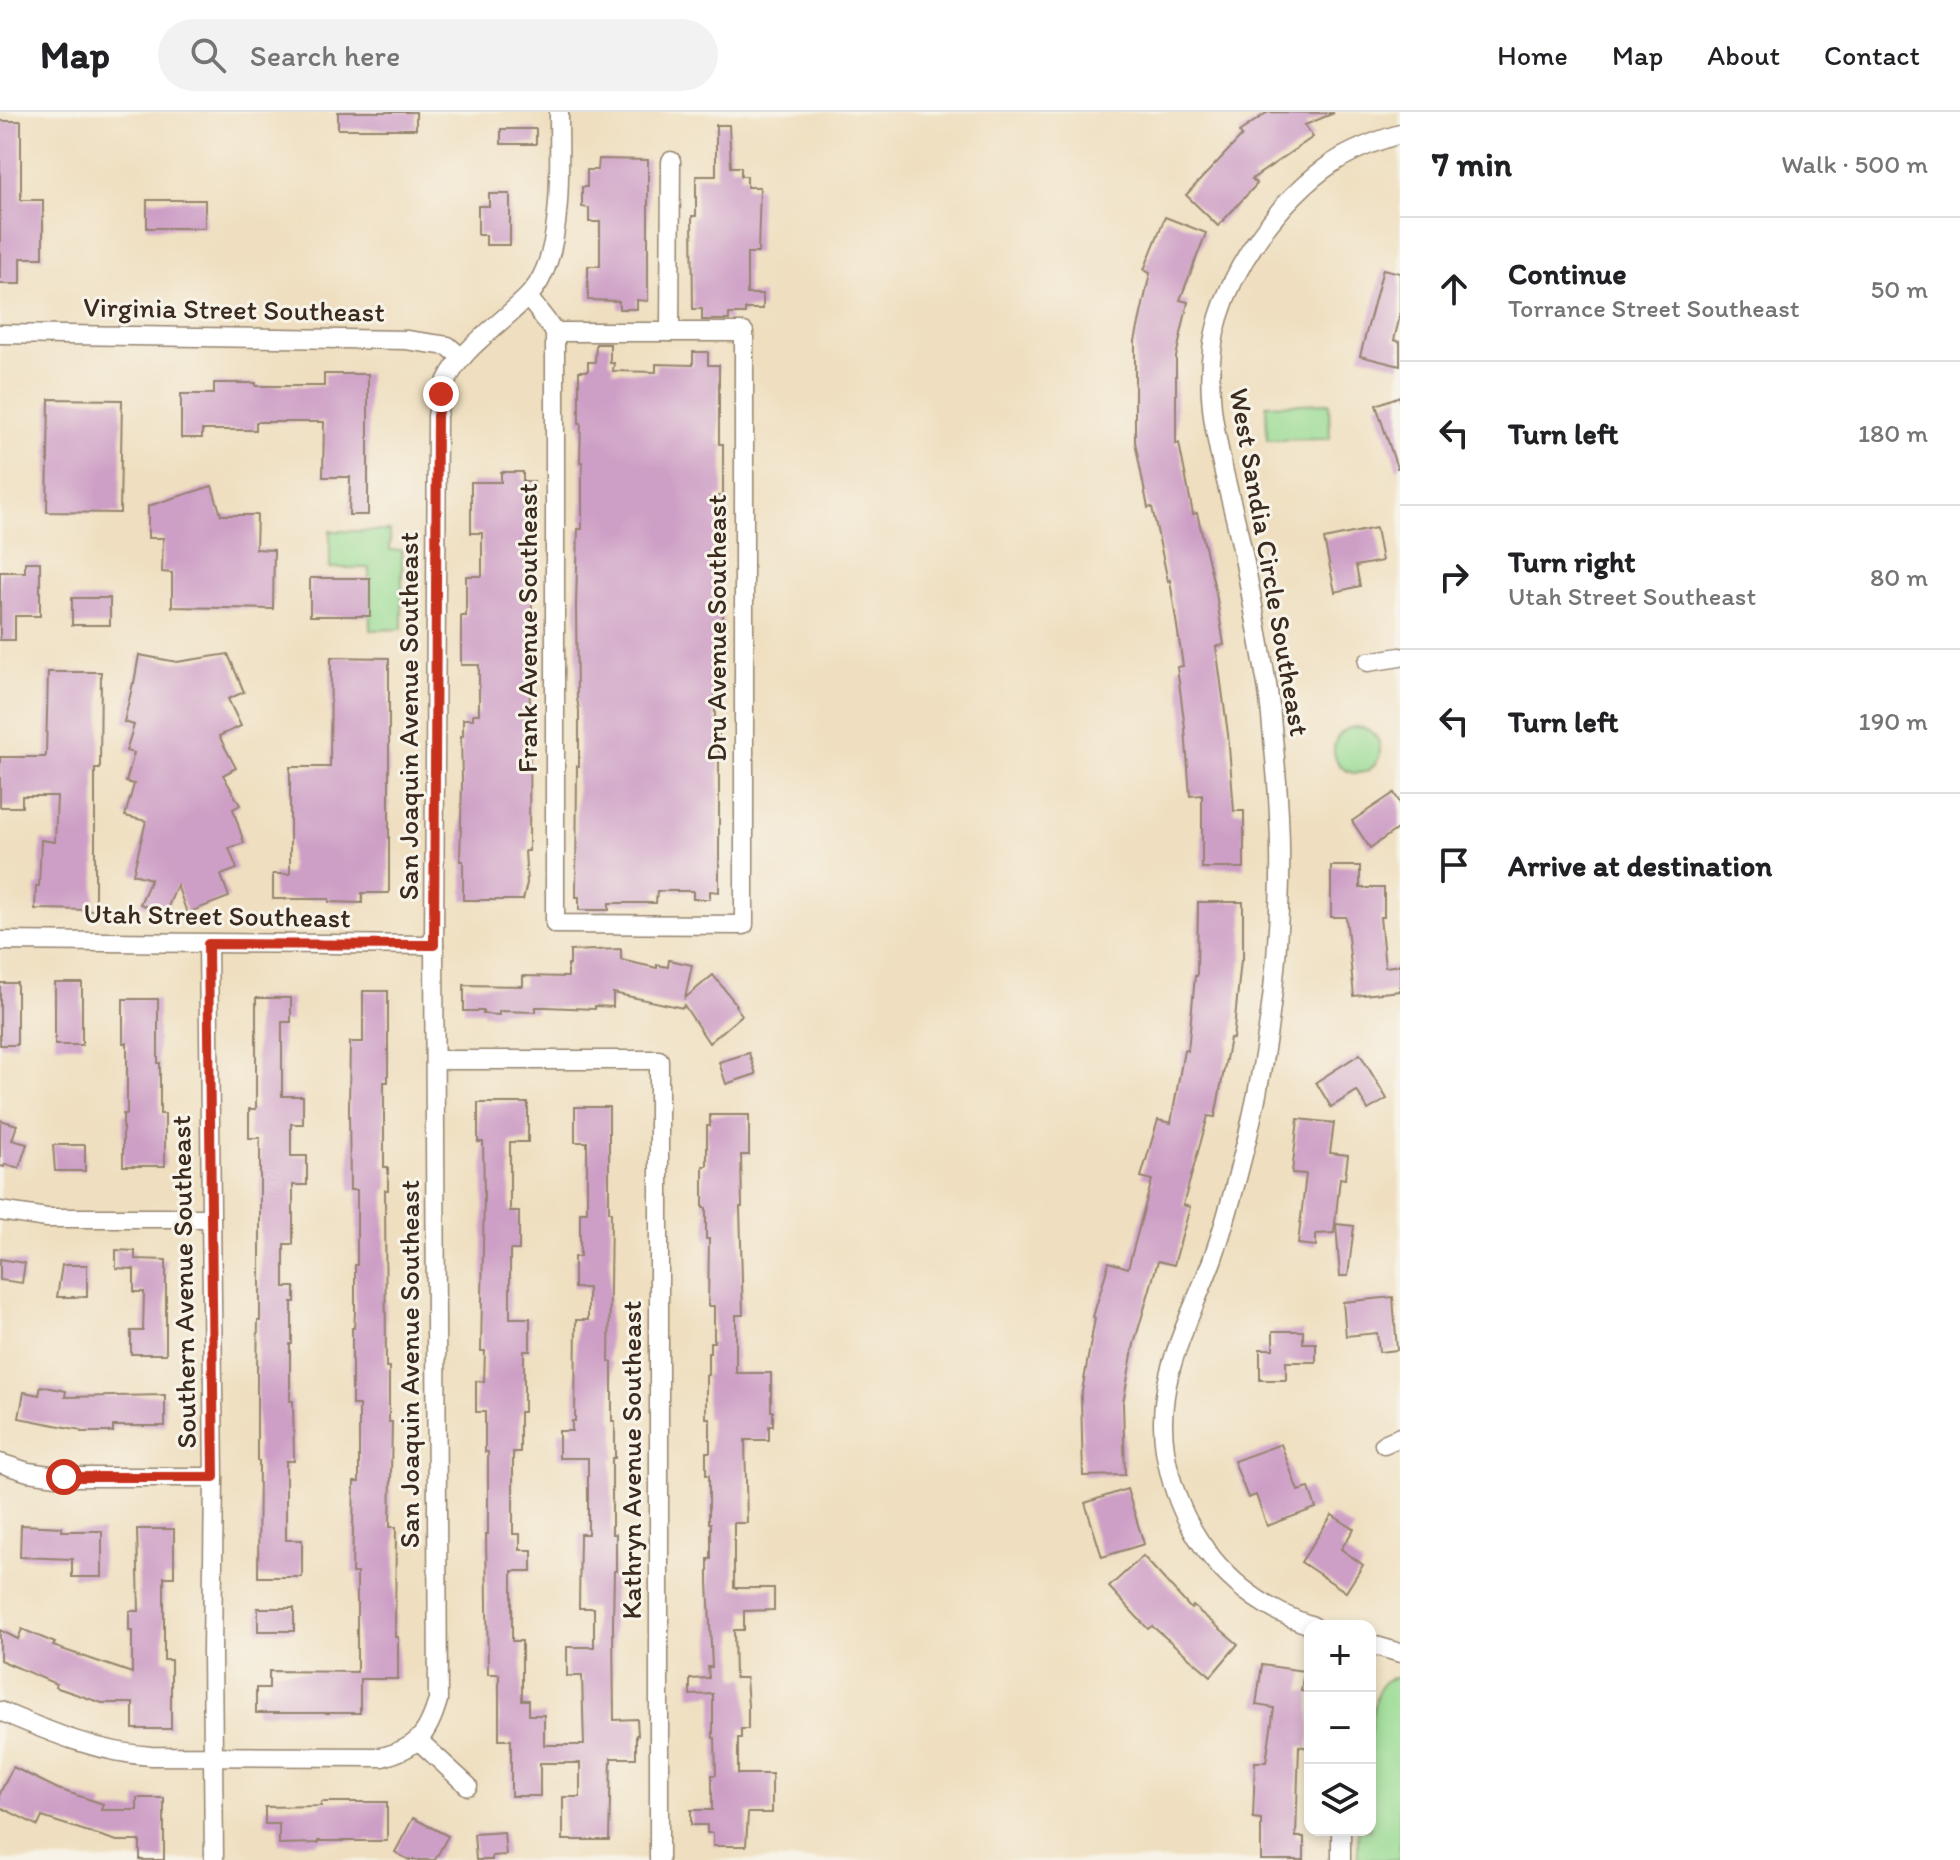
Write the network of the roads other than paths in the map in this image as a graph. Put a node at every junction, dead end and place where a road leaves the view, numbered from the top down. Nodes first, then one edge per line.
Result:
1 (559, 112) edge
2 (1400, 134) edge
3 (671, 161) dead end
4 (528, 297) junction
5 (555, 332) junction
6 (670, 332) junction
7 (0, 334) edge
8 (462, 358) junction
9 (1400, 657) edge
10 (1368, 662) dead end
11 (744, 925) joint
12 (0, 941) edge
13 (208, 944) junction
14 (434, 945) junction
15 (435, 1060) junction
16 (0, 1211) edge
17 (211, 1218) junction
18 (0, 1463) edge
19 (214, 1477) junction
20 (1304, 1623) edge
21 (1376, 1651) edge
22 (1400, 1653) edge
23 (0, 1711) edge
24 (418, 1740) junction
25 (213, 1757) junction
26 (468, 1786) dead end
27 (1341, 1836) edge
28 (214, 1860) edge
29 (659, 1860) edge
30 (1341, 1860) edge

1 - 4 street, San Joaquin Avenue Southeast
2 - 20 street, West Sandia Circle Southeast
3 - 6 street
4 - 5 street
4 - 8 street, San Joaquin Avenue Southeast
5 - 6 street
5 - 11 street, Frank Avenue Southeast
6 - 11 street, Dru Avenue Southeast
7 - 8 street, Virginia Street Southeast
8 - 14 street, San Joaquin Avenue Southeast
9 - 10 street
12 - 13 street, Utah Street Southeast
13 - 14 street, Utah Street Southeast
13 - 17 street, Southern Avenue Southeast
14 - 15 street, San Joaquin Avenue Southeast
15 - 24 street, San Joaquin Avenue Southeast
15 - 29 street, Kathryn Avenue Southeast
16 - 17 street
17 - 19 street, Southern Avenue Southeast
18 - 19 street
19 - 25 street, Southern Avenue Southeast
21 - 22 street
23 - 25 street
24 - 25 street
24 - 26 street
25 - 28 street, Southern Avenue Southeast
27 - 30 street

